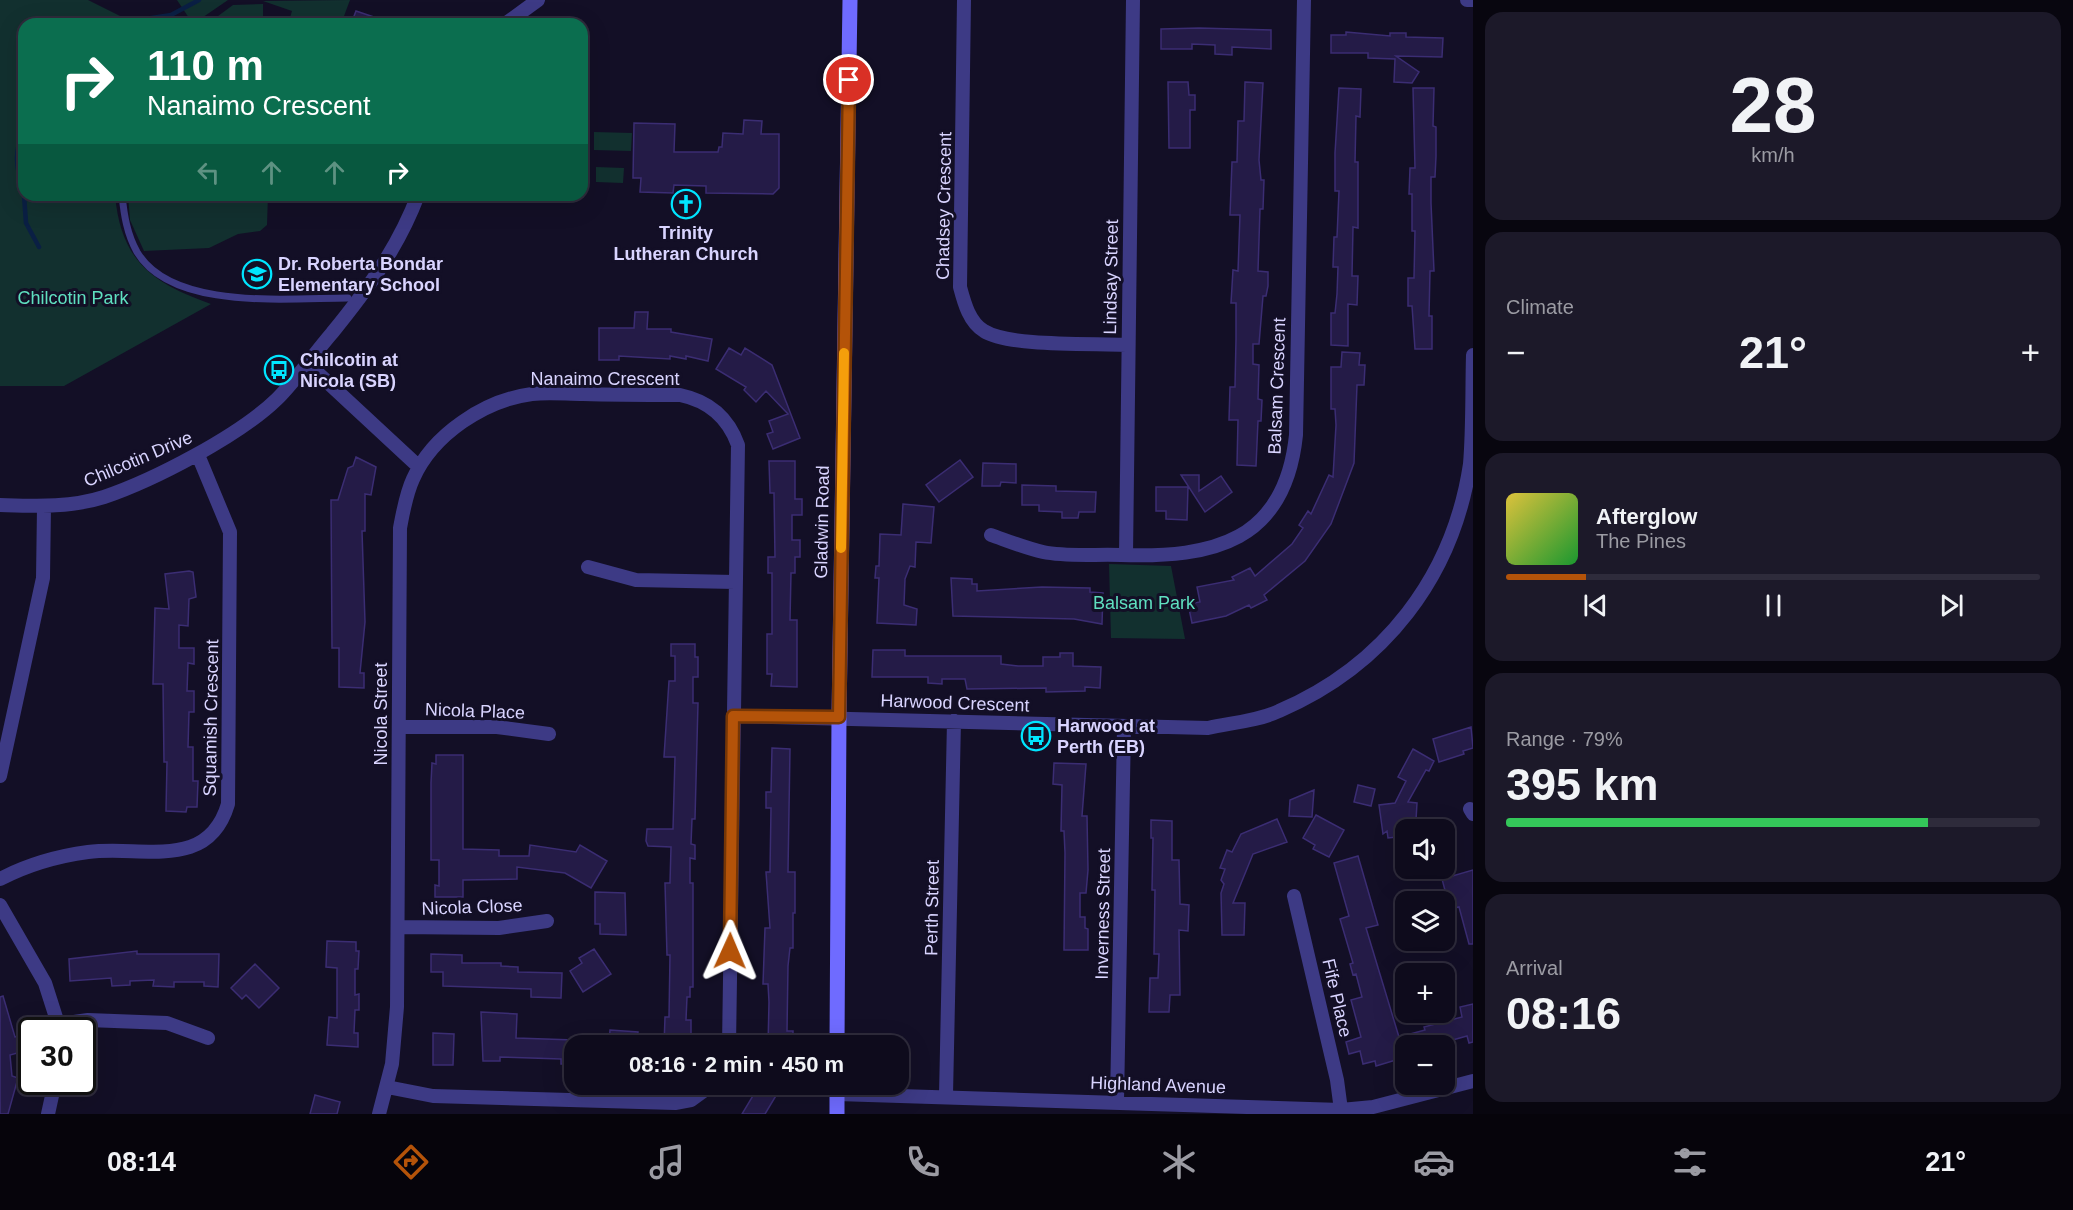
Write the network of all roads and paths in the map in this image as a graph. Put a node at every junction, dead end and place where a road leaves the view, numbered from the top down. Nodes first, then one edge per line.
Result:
1 (538, 0) edge
2 (850, 0) edge
3 (964, 0) edge
4 (1133, 0) edge
5 (1304, 0) edge
6 (1467, 0) edge
7 (1473, 0) edge
8 (513, 18) edge
9 (122, 201) edge
10 (415, 201) edge
11 (348, 298) dead end
12 (1128, 345) junction
13 (1473, 355) edge
14 (308, 364) junction
15 (198, 455) junction
16 (419, 467) junction
17 (0, 505) edge
18 (44, 507) junction
19 (991, 535) dead end
20 (1126, 555) junction
21 (588, 567) dead end
22 (735, 582) junction
23 (733, 716) junction
24 (839, 717) junction
25 (954, 721) junction
26 (399, 727) junction
27 (1124, 728) junction
28 (549, 734) dead end
29 (0, 776) edge
30 (0, 879) edge
31 (1294, 896) dead end
32 (0, 904) edge
33 (547, 921) dead end
34 (398, 927) junction
35 (57, 1017) edge
36 (96, 1020) edge
37 (729, 1035) edge
38 (837, 1035) edge
39 (208, 1038) dead end
40 (1473, 1081) edge
41 (387, 1087) junction
42 (909, 1093) edge
43 (53, 1095) edge
44 (699, 1095) edge
45 (837, 1095) edge
46 (946, 1095) junction
47 (1117, 1101) junction
48 (1341, 1110) junction
49 (48, 1114) edge
50 (379, 1114) edge
51 (837, 1114) edge

1 - 8 street
2 - 24 main road, Gladwin Road
3 - 12 street, Chadsey Crescent
4 - 12 street, Lindsay Street
5 - 20 street, Balsam Crescent
6 - 7 street
9 - 11 lane
10 - 14 street, Chilcotin Drive
12 - 20 street, Lindsay Street
13 - 27 street, Harwood Crescent
14 - 15 street, Chilcotin Drive
14 - 16 street
15 - 18 street, Chilcotin Drive
15 - 30 street, Squamish Crescent
16 - 22 street, Nanaimo Crescent
16 - 26 street, Nicola Street
17 - 18 street, Chilcotin Drive
18 - 29 street
19 - 20 street, Balsam Crescent
21 - 22 street
22 - 23 street, Nanaimo Crescent
23 - 24 street
23 - 37 street, Nanaimo Crescent
24 - 25 street, Harwood Crescent
24 - 38 main road, Gladwin Road
25 - 27 street, Harwood Crescent
25 - 46 street, Perth Street
26 - 28 street, Nicola Place
26 - 34 street, Nicola Street
27 - 47 street, Inverness Street
31 - 48 street, Fife Place
32 - 35 street
33 - 34 street, Nicola Close
34 - 41 street, Nicola Street
36 - 39 street
40 - 48 street, Highland Avenue
41 - 44 street
41 - 50 street, Nicola Street
42 - 46 street, Highland Avenue
43 - 49 street
45 - 51 main road
46 - 47 street, Highland Avenue
47 - 48 street, Highland Avenue

